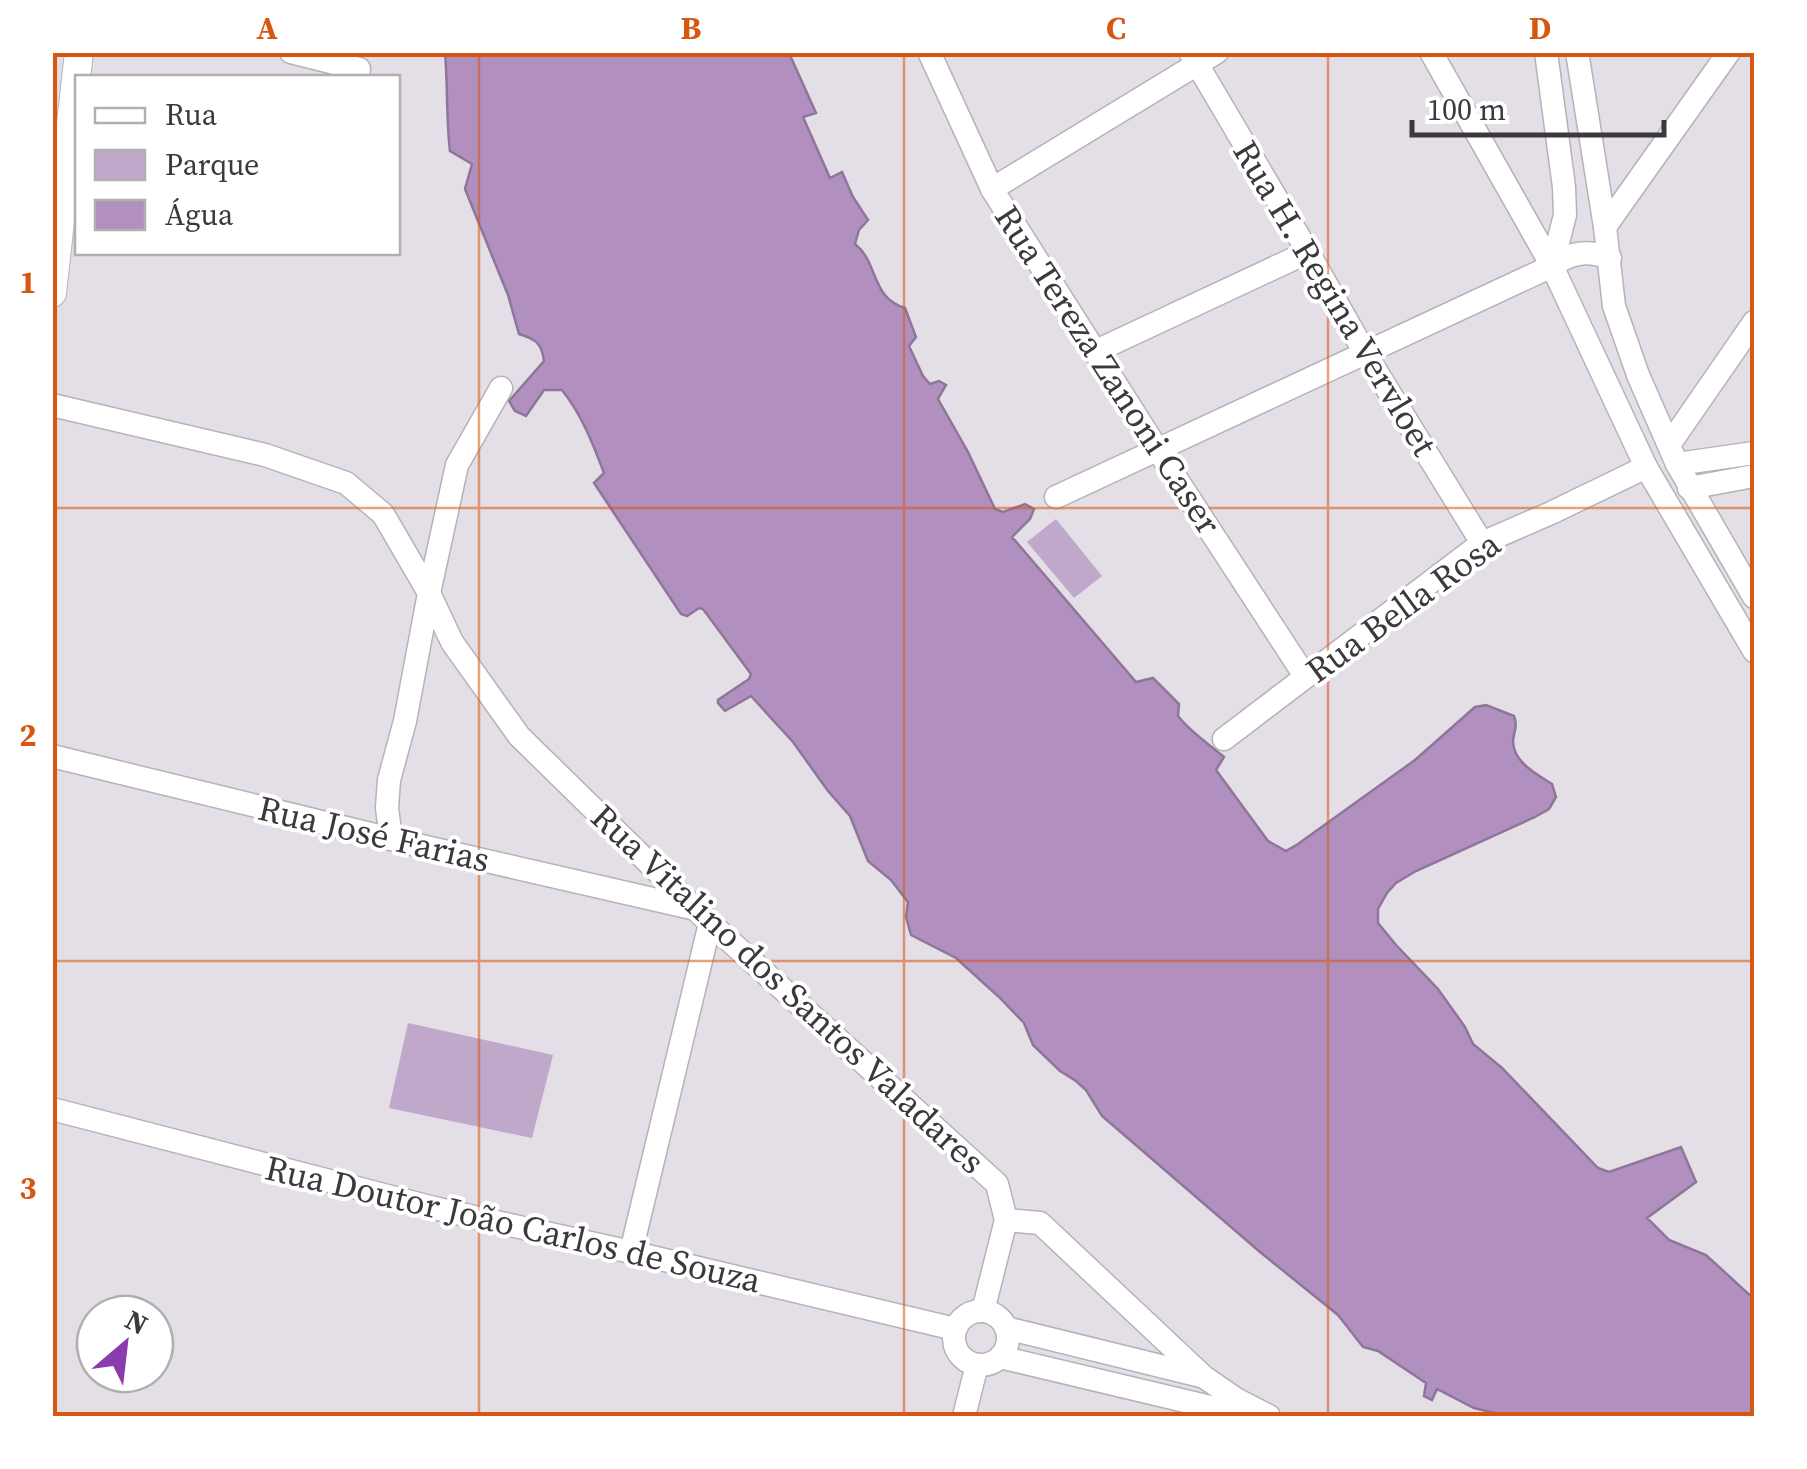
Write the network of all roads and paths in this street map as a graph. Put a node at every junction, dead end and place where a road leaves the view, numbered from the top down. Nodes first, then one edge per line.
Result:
1 (63, 52) edge
2 (291, 52) edge
3 (929, 52) edge
4 (1431, 52) edge
5 (1546, 52) edge
6 (1577, 52) edge
7 (1730, 52) edge
8 (299, 53) edge
9 (1202, 57) edge
10 (359, 69) dead end
11 (75, 88) edge
12 (52, 130) edge
13 (992, 189) junction
14 (1605, 227) junction
15 (1308, 252) junction
16 (1610, 258) junction
17 (1552, 266) junction
18 (52, 293) edge
19 (1614, 306) junction
20 (1574, 312) junction
21 (1754, 322) edge
22 (1094, 352) junction
23 (1365, 354) junction
24 (500, 388) dead end
25 (52, 405) edge
26 (1157, 449) junction
27 (1754, 452) edge
28 (1673, 454) junction
29 (1646, 467) junction
30 (1754, 476) edge
31 (1689, 488) junction
32 (1056, 496) dead end
33 (1482, 543) junction
34 (428, 593) junction
35 (1754, 597) edge
36 (1754, 651) edge
37 (1305, 676) junction
38 (1224, 739) dead end
39 (52, 756) edge
40 (391, 839) junction
41 (703, 916) junction
42 (59, 1112) edge
43 (1006, 1220) junction
44 (631, 1252) junction
45 (983, 1311) junction
46 (1006, 1328) junction
47 (955, 1329) junction
48 (1000, 1357) junction
49 (977, 1364) junction
50 (1204, 1377) junction
51 (964, 1416) edge
52 (1248, 1416) edge
53 (1269, 1416) edge

1 - 12 main road
2 - 8 street
3 - 13 street, Rua Tereza Zanoni Caser
4 - 17 street
5 - 17 street
6 - 14 street
7 - 14 street
8 - 10 street
9 - 13 street
9 - 15 street, Rua H. Regina Vervloet
11 - 18 main road
13 - 22 street, Rua Tereza Zanoni Caser
14 - 16 street
15 - 22 street
15 - 23 street, Rua H. Regina Vervloet
16 - 17 street
16 - 19 street
17 - 20 street
17 - 23 street
19 - 20 street
19 - 28 street
20 - 29 street
21 - 28 street
22 - 26 street, Rua Tereza Zanoni Caser
23 - 26 street
23 - 33 street, Rua H. Regina Vervloet
24 - 34 street
25 - 34 street, Rua Vitalino dos Santos Valadares
26 - 32 street
26 - 37 street, Rua Tereza Zanoni Caser
27 - 28 street
28 - 31 street
29 - 33 street, Rua Bella Rosa
29 - 36 street
30 - 31 street
31 - 35 street
33 - 37 street, Rua Bella Rosa
34 - 40 street
34 - 41 street, Rua Vitalino dos Santos Valadares
37 - 38 street, Rua Bella Rosa
39 - 40 street, Rua José Farias
40 - 41 street, Rua José Farias
41 - 43 street, Rua Vitalino dos Santos Valadares
41 - 44 street
42 - 44 street, Rua Doutor João Carlos de Souza
43 - 45 street
43 - 50 street
44 - 47 street, Rua Doutor João Carlos de Souza
45 - 46 street
45 - 47 street
46 - 48 street
46 - 50 street
47 - 49 street
48 - 49 street
48 - 52 street
49 - 51 street
50 - 53 street

